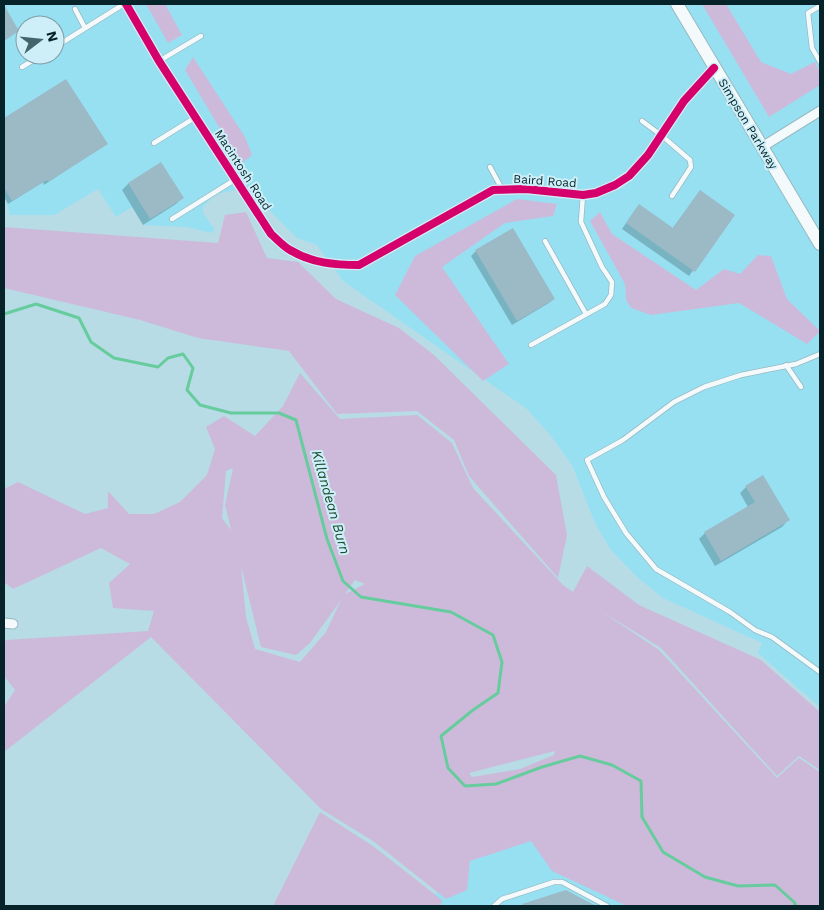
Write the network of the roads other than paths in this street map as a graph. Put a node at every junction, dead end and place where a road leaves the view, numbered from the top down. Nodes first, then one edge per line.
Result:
1 (125, 4) edge
2 (677, 4) edge
3 (820, 6) edge
4 (75, 9) dead end
5 (85, 28) junction
6 (201, 36) dead end
7 (65, 41) edge
8 (159, 61) junction
9 (820, 62) edge
10 (25, 65) edge
11 (22, 67) dead end
12 (714, 68) junction
13 (820, 111) edge
14 (196, 117) junction
15 (642, 121) dead end
16 (661, 135) junction
17 (154, 143) dead end
18 (762, 147) junction
19 (490, 167) dead end
20 (236, 179) junction
21 (502, 189) junction
22 (582, 195) junction
23 (672, 196) dead end
24 (172, 219) dead end
25 (545, 241) dead end
26 (820, 244) edge
27 (393, 247) joint
28 (586, 314) junction
29 (531, 345) dead end
30 (820, 354) edge
31 (786, 366) junction
32 (801, 387) dead end
33 (820, 672) edge
34 (494, 906) edge
35 (606, 906) edge

1 - 5 lane
1 - 8 street, Macintosh Road
2 - 12 main road, Simpson Parkway
3 - 9 lane
4 - 5 lane
5 - 7 lane
6 - 8 lane
8 - 14 street, Macintosh Road
10 - 11 lane
12 - 16 street, Baird Road
12 - 18 main road, Simpson Parkway
13 - 18 street
14 - 17 lane
14 - 20 street, Macintosh Road
15 - 16 lane
16 - 22 street, Baird Road
16 - 23 lane
18 - 26 main road, Simpson Parkway
19 - 21 lane
20 - 24 lane
20 - 27 street, Macintosh Road
21 - 22 street, Baird Road
21 - 27 street, Baird Road
22 - 28 lane
25 - 28 lane
28 - 29 lane
30 - 31 lane
31 - 32 lane
31 - 33 lane
34 - 35 lane

